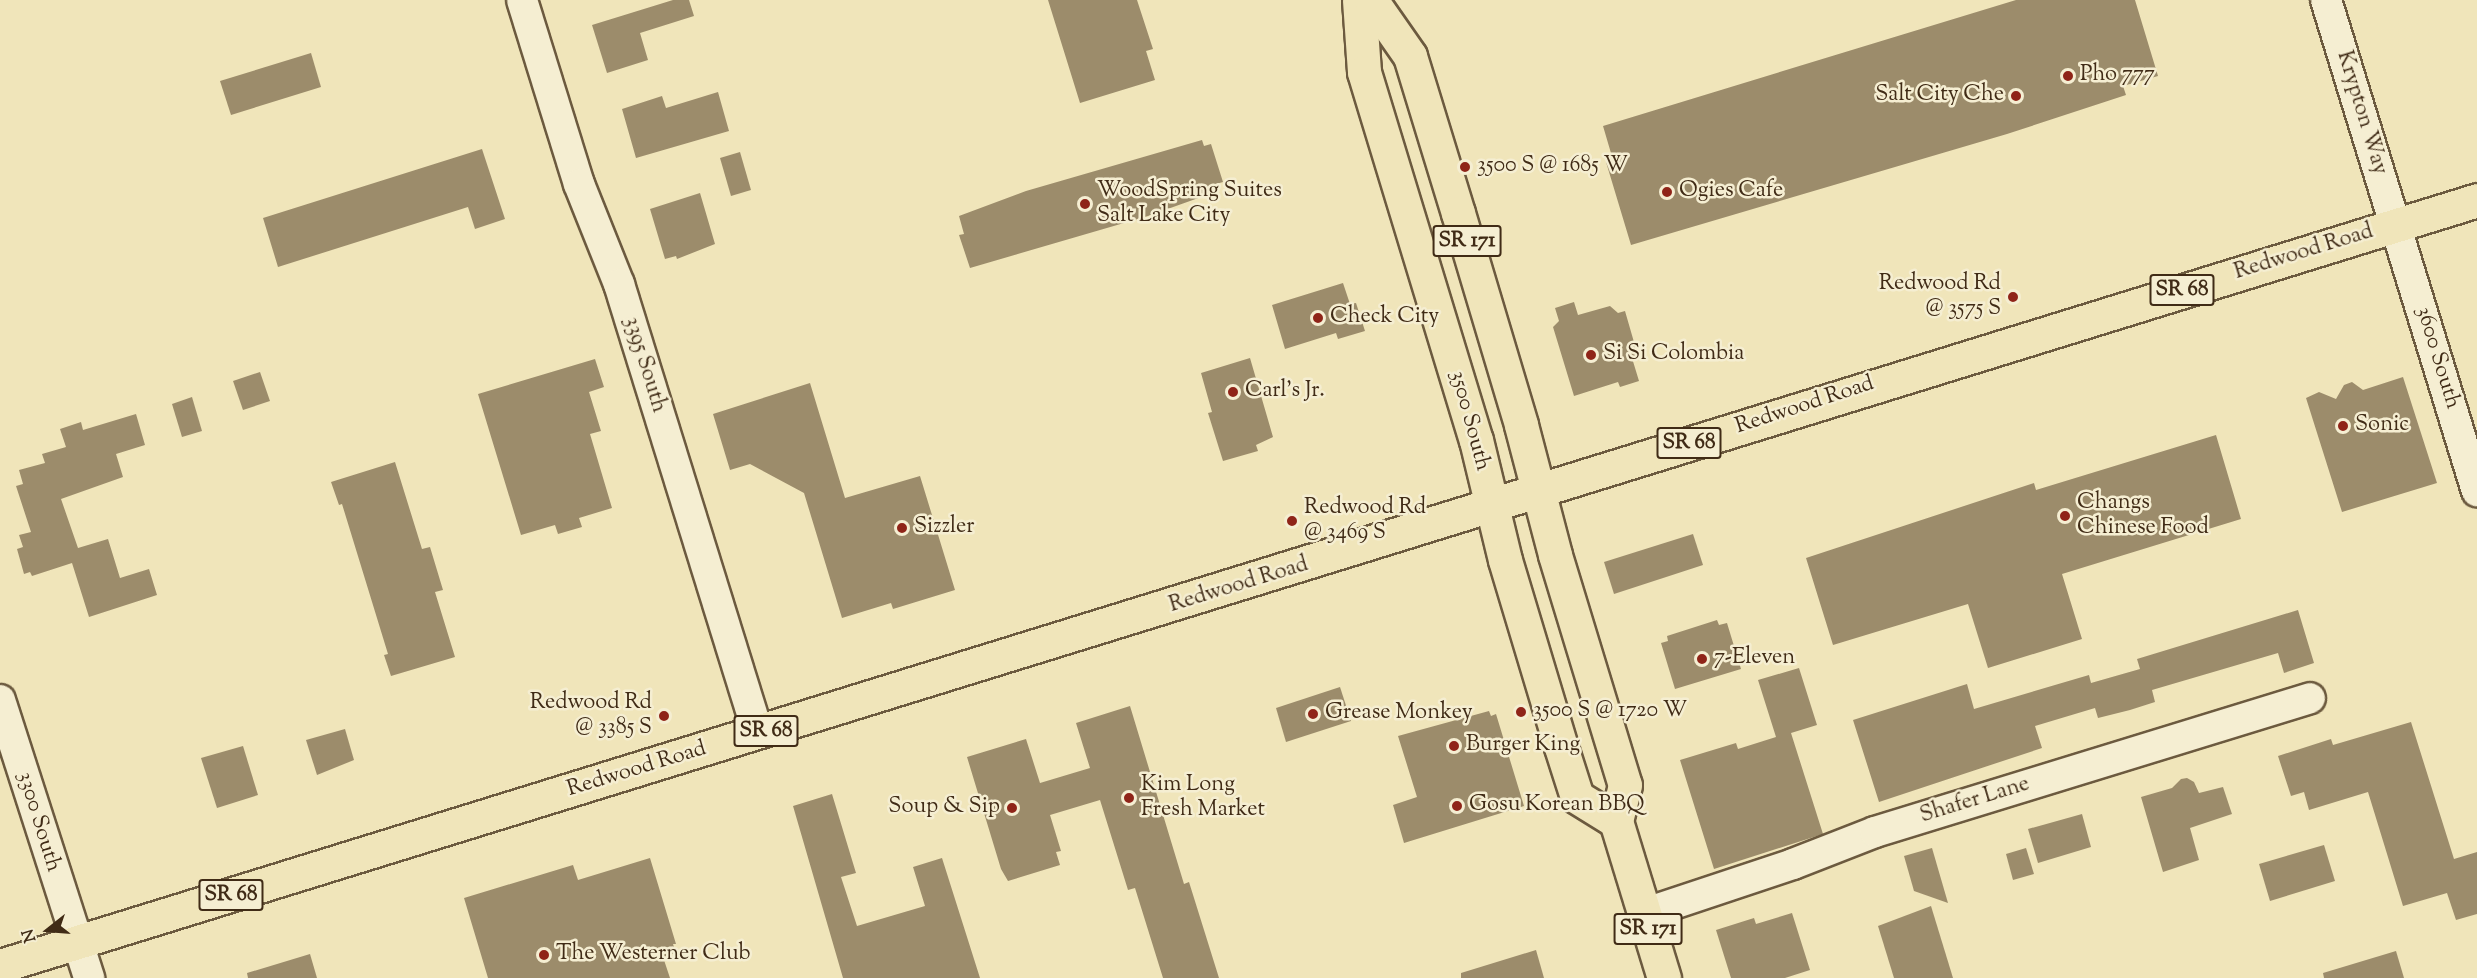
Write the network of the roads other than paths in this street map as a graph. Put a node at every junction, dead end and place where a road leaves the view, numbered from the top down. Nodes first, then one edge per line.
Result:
1 (522, 0) edge
2 (1359, 0) edge
3 (1371, 0) edge
4 (2326, 0) edge
5 (2477, 200) edge
6 (2395, 225) junction
7 (2477, 490) edge
8 (1539, 492) junction
9 (1491, 508) junction
10 (2310, 698) dead end
11 (0, 700) edge
12 (758, 733) junction
13 (1616, 821) junction
14 (1643, 914) junction
15 (77, 942) junction
16 (0, 966) edge
17 (89, 978) edge
18 (1664, 978) edge

1 - 12 street, 3395 South
2 - 9 main road, 3500 South / SR 171
3 - 8 main road, SR 171
4 - 6 street, Krypton Way
5 - 6 main road, Redwood Road / SR 68
6 - 7 street, 3600 South
6 - 8 main road, Redwood Road / SR 68
8 - 9 main road, Redwood Road / SR 68
8 - 13 main road, SR 171
9 - 12 main road, Redwood Road / SR 68
9 - 13 main road, 3500 South / SR 171
10 - 14 street, Shafer Lane
11 - 15 street, 3300 South
12 - 15 main road, Redwood Road / SR 68
13 - 14 main road, SR 171
14 - 18 main road, SR 171
15 - 16 main road, Redwood Road / SR 68
15 - 17 street, 3300 South

